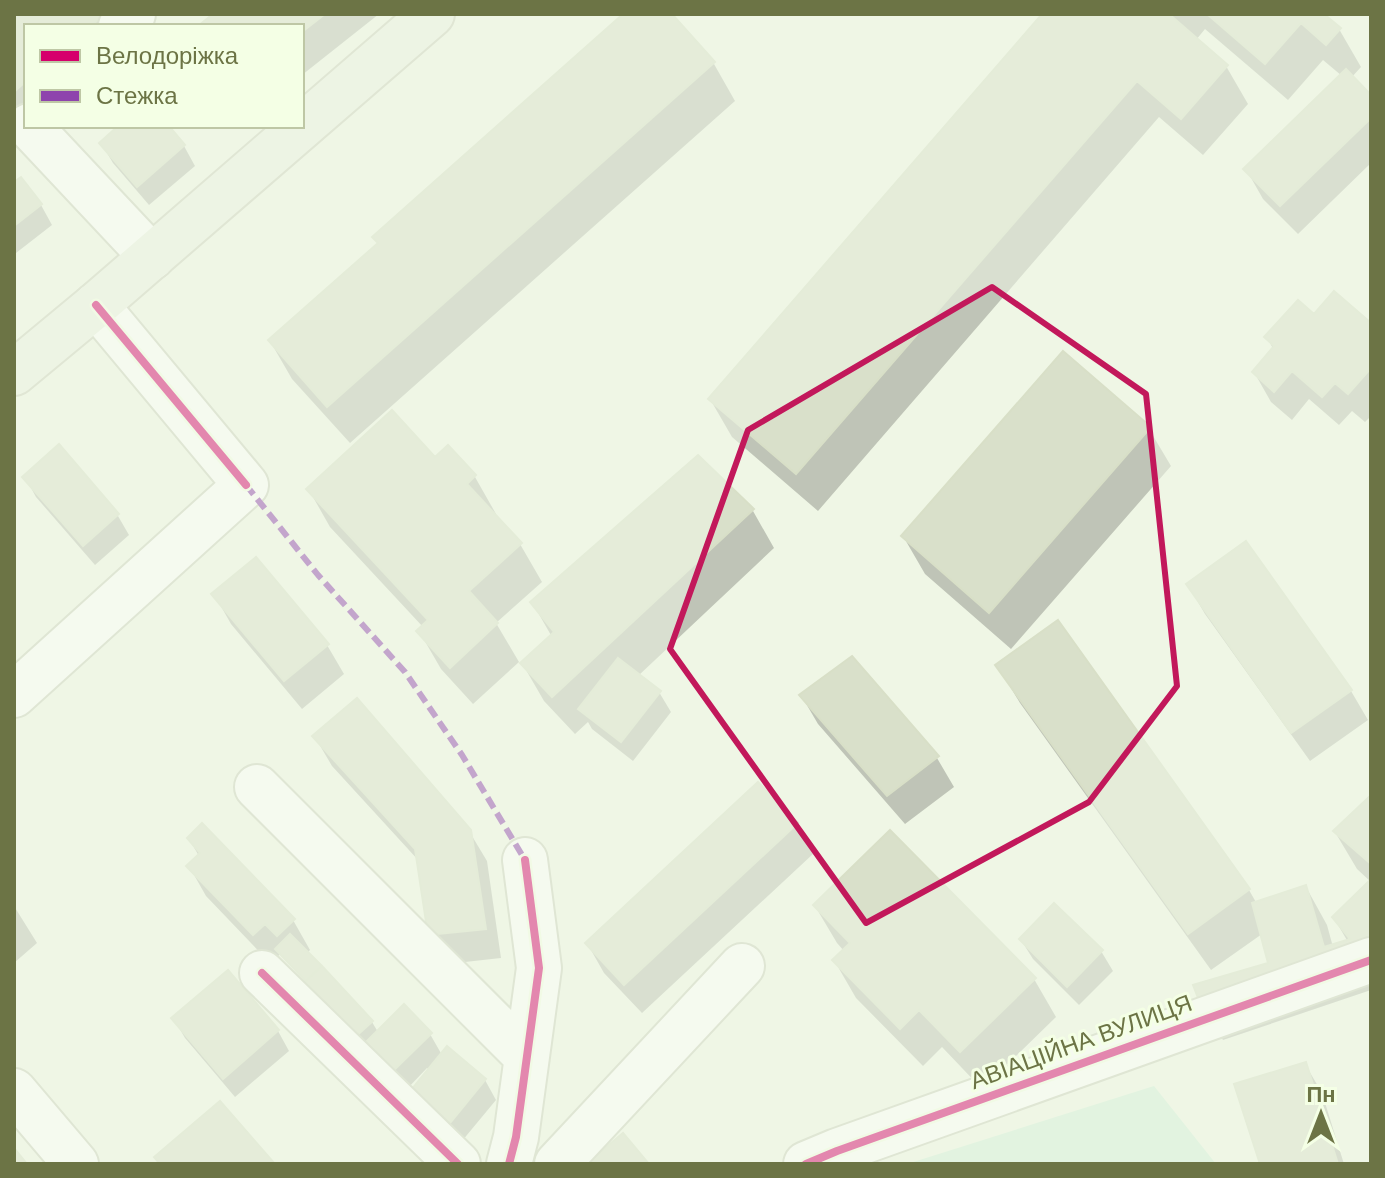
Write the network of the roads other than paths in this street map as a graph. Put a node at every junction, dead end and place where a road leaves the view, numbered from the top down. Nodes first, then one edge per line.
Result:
1 (432, 14) edge
2 (304, 125) edge
3 (31, 128) edge
4 (301, 128) edge
5 (152, 257) junction
6 (96, 305) junction
7 (19, 361) edge
8 (14, 695) edge
9 (257, 787) dead end
10 (525, 860) dead end
11 (1371, 960) edge
12 (742, 966) dead end
13 (262, 973) dead end
14 (527, 1057) junction
15 (14, 1091) edge
16 (76, 1164) edge
17 (458, 1164) edge
18 (509, 1164) edge
19 (557, 1164) edge
20 (806, 1164) edge

1 - 2 main road
3 - 5 street
4 - 5 main road
5 - 6 main road
6 - 7 main road
6 - 8 street
9 - 14 street
10 - 14 street
11 - 20 street, АВІАЦІЙНА ВУЛИЦЯ
12 - 19 street
13 - 17 street
14 - 18 street
15 - 16 street

